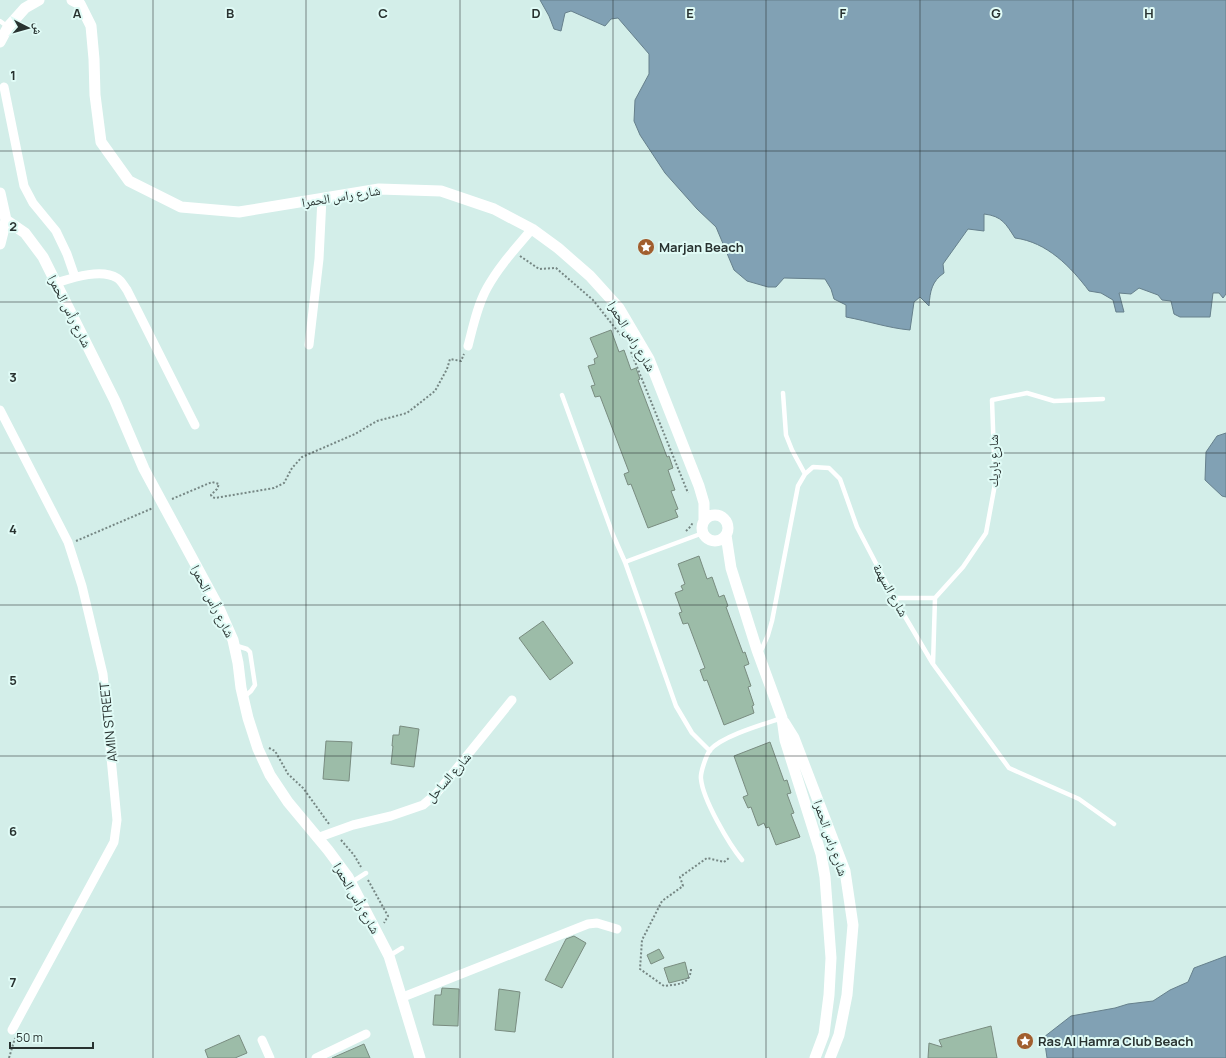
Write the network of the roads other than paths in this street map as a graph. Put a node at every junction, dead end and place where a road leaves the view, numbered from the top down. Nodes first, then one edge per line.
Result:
1 (39, 0) edge
2 (72, 0) edge
3 (4, 24) edge
4 (0, 42) edge
5 (4, 87) dead end
6 (0, 193) edge
7 (322, 198) junction
8 (6, 220) junction
9 (532, 229) junction
10 (0, 244) edge
11 (75, 277) junction
12 (56, 283) junction
13 (308, 345) dead end
14 (468, 346) road end
15 (783, 393) dead end
16 (562, 395) dead end
17 (1103, 399) dead end
18 (0, 410) edge
19 (196, 425) dead end
20 (805, 474) junction
21 (699, 486) junction
22 (720, 515) junction
23 (699, 520) junction
24 (703, 533) junction
25 (726, 535) junction
26 (713, 541) junction
27 (625, 562) junction
28 (731, 568) junction
29 (894, 598) junction
30 (935, 598) junction
31 (758, 652) junction
32 (932, 664) junction
33 (512, 700) dead end
34 (782, 718) junction
35 (710, 751) junction
36 (1114, 824) dead end
37 (317, 838) junction
38 (742, 860) dead end
39 (365, 873) road end
40 (350, 883) junction
41 (617, 929) dead end
42 (402, 948) dead end
43 (390, 956) junction
44 (403, 997) junction
45 (12, 1030) dead end
46 (366, 1034) dead end
47 (262, 1040) dead end
48 (270, 1058) edge
49 (316, 1058) edge
50 (420, 1058) edge
51 (815, 1058) edge
52 (830, 1058) edge

1 - 3 street
2 - 7 street, شارع راس الحمرا
3 - 4 street
5 - 11 street
6 - 8 street
7 - 9 street, شارع راس الحمرا
7 - 13 street
8 - 10 street
8 - 12 street, شارع رأس الحمرا
9 - 14 street
9 - 21 street, شارع راس الحمرا
11 - 12 street
11 - 19 street
12 - 37 street, شارع رأس الحمرا
15 - 20 lane
16 - 27 lane
17 - 30 lane, شارع باريك
18 - 45 street, AMIN STREET
20 - 29 lane, شارع السهمة
20 - 31 lane
21 - 22 street, شارع راس الحمرا
21 - 23 street, شارع راس الحمرا
22 - 23 street
22 - 25 street
23 - 24 street
24 - 26 street
24 - 27 lane
25 - 26 street
25 - 28 street, شارع راس الحمرا
26 - 28 street, شارع راس الحمرا
27 - 35 lane
28 - 31 street, شارع راس الحمرا
29 - 30 lane
29 - 32 lane, شارع السهمة
30 - 32 lane
31 - 34 street, شارع راس الحمرا
32 - 36 lane, شارع السهمة
33 - 37 street, شارع الساحل
34 - 35 lane
34 - 51 street, شارع راس الحمرا
34 - 52 street, شارع راس الحمرا
35 - 38 lane
37 - 40 street, شارع رأس الحمرا
39 - 40 lane
40 - 43 street, شارع رأس الحمرا
41 - 44 street
42 - 43 lane
43 - 44 street, شارع رأس الحمرا
44 - 50 street, شارع رأس الحمرا
46 - 49 street
47 - 48 street

